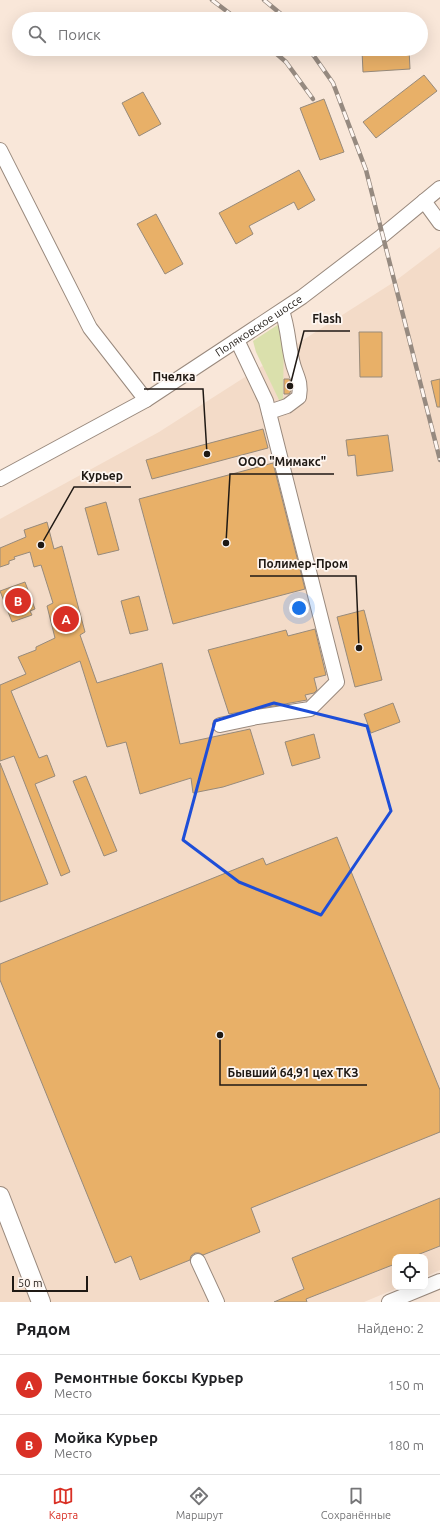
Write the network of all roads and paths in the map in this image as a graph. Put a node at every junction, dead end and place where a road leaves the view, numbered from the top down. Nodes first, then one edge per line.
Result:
1 (1, 153) edge
2 (440, 188) edge
3 (424, 201) junction
4 (440, 223) edge
5 (282, 311) junction
6 (237, 340) junction
7 (146, 400) junction
8 (269, 412) junction
9 (0, 478) edge
10 (220, 725) dead end
11 (0, 1196) edge
12 (198, 1261) dead end
13 (440, 1281) edge
14 (41, 1302) edge
15 (217, 1302) edge
16 (389, 1302) edge

1 - 7 street
2 - 3 street, Поляковское шоссе
3 - 4 street
3 - 5 street, Поляковское шоссе
5 - 6 street, Поляковское шоссе
5 - 8 street
6 - 7 street, Поляковское шоссе
6 - 8 street
7 - 9 street, Поляковское шоссе
8 - 10 street
11 - 14 main road
12 - 15 street
13 - 16 street

